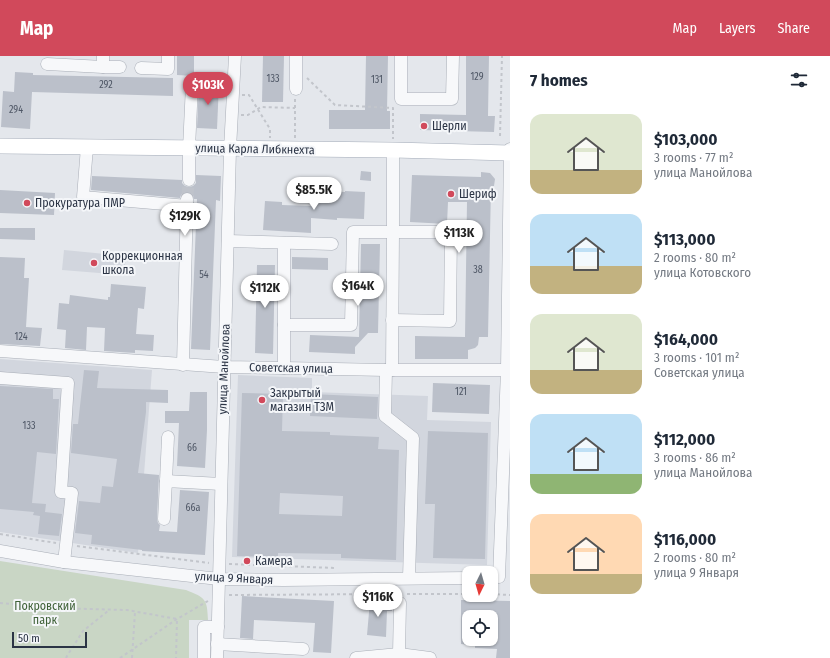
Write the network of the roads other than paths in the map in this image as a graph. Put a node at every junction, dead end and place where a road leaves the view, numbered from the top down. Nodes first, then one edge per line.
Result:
1 (168, 56) edge
2 (235, 56) edge
3 (401, 56) edge
4 (453, 56) edge
5 (103, 61) edge
6 (296, 62) edge
7 (47, 64) dead end
8 (120, 67) dead end
9 (141, 68) dead end
10 (192, 85) dead end
11 (296, 89) road end
12 (0, 146) edge
13 (87, 147) junction
14 (189, 148) junction
15 (230, 148) junction
16 (510, 149) edge
17 (393, 150) junction
18 (510, 153) edge
19 (189, 180) tunnel mouth
20 (393, 232) junction
21 (228, 241) junction
22 (284, 243) junction
23 (332, 244) dead end
24 (392, 320) junction
25 (284, 324) junction
26 (0, 351) edge
27 (183, 365) junction
28 (224, 367) junction
29 (284, 368) junction
30 (389, 370) junction
31 (508, 370) edge
32 (0, 378) edge
33 (168, 437) dead end
34 (166, 480) junction
35 (221, 484) junction
36 (164, 519) dead end
37 (0, 551) edge
38 (64, 562) junction
39 (462, 575) edge
40 (500, 576) edge
41 (409, 578) junction
42 (219, 579) junction
43 (400, 603) dead end
44 (218, 627) junction
45 (217, 644) junction
46 (303, 649) dead end
47 (399, 654) junction
48 (204, 658) edge
49 (217, 658) edge
50 (356, 658) edge
51 (430, 658) edge

1 - 9 street
2 - 15 street, улица Манойлова
3 - 4 street
5 - 7 street
5 - 8 street
6 - 11 street
10 - 14 street
12 - 13 main road, улица Карла Либкнехта
13 - 14 main road, улица Карла Либкнехта
13 - 27 street
14 - 15 main road, улица Карла Либкнехта
14 - 19 street
15 - 17 main road, улица Карла Либкнехта
15 - 21 street, улица Манойлова
16 - 18 street
17 - 18 main road, улица Карла Либкнехта
17 - 20 street
18 - 31 street
20 - 24 street
20 - 24 street
20 - 25 street
21 - 22 street
21 - 28 street, улица Манойлова
22 - 23 street
22 - 25 street
24 - 30 street
25 - 29 street
26 - 27 street, Советская улица
27 - 28 street, Советская улица
28 - 29 street, Советская улица
28 - 35 street, улица Манойлова
29 - 30 street, Советская улица
30 - 31 street, Советская улица
30 - 41 street
31 - 40 street
32 - 38 street
33 - 34 street
34 - 35 street
34 - 36 street
35 - 42 street, улица Манойлова
37 - 38 street, улица 9 Января
38 - 42 street, улица 9 Января
39 - 41 street, улица 9 Января
41 - 42 street, улица 9 Января
42 - 44 street, улица Манойлова
43 - 47 street
44 - 45 street, улица Манойлова
44 - 48 street
45 - 46 street
45 - 49 street, улица Манойлова
47 - 50 street
47 - 51 street

